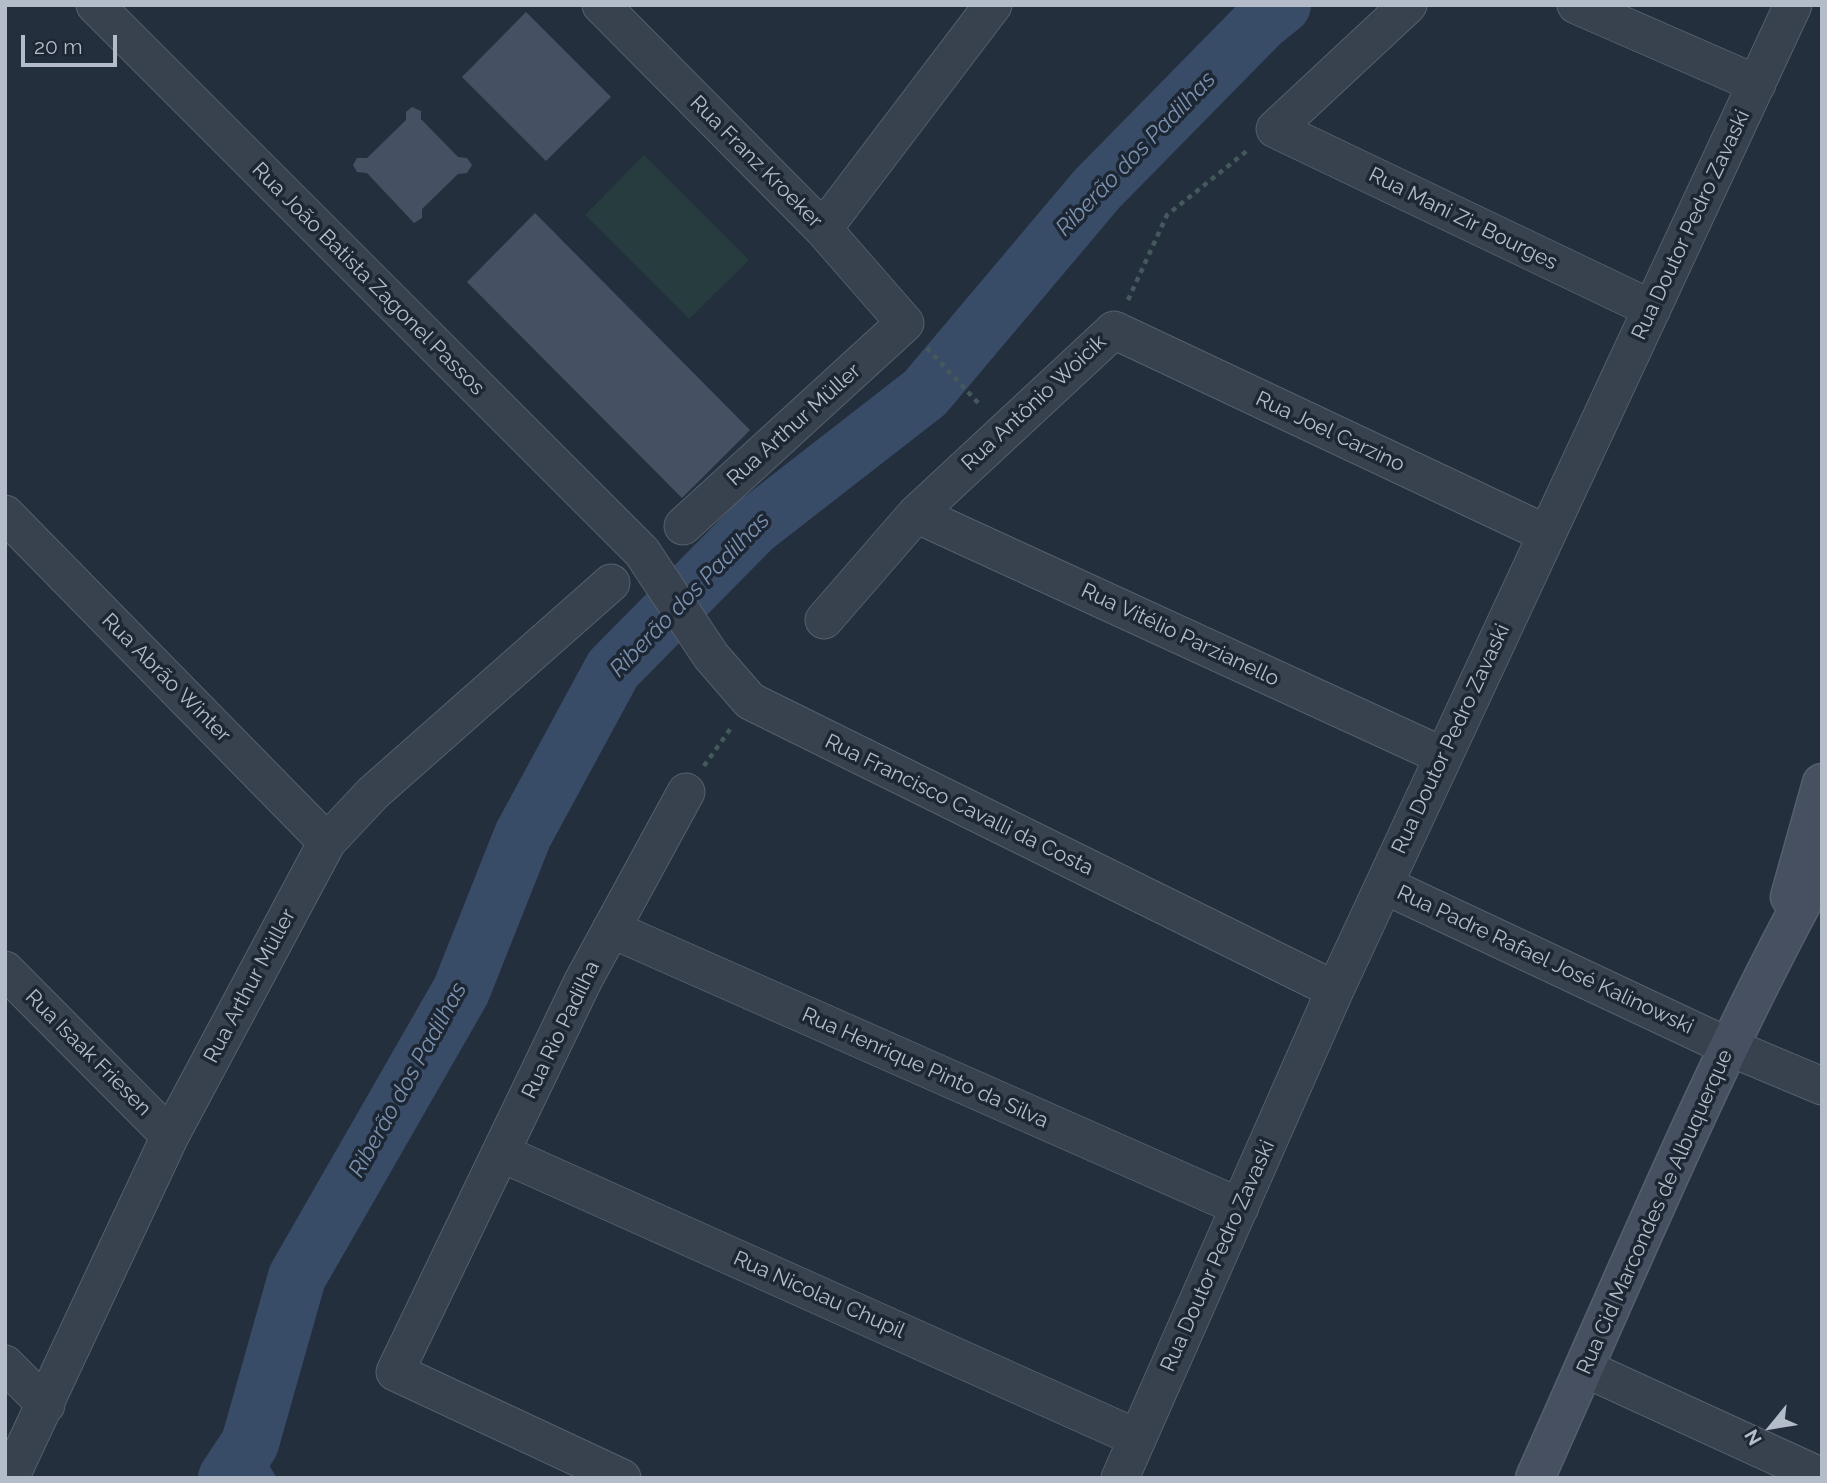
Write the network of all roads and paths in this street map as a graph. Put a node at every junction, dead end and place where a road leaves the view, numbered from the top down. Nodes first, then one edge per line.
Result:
1 (95, 5) edge
2 (601, 5) edge
3 (993, 5) edge
4 (1408, 5) edge
5 (1576, 5) edge
6 (1793, 5) edge
7 (1757, 84) junction
8 (1275, 129) junction
9 (822, 229) junction
10 (1652, 309) junction
11 (1114, 330) junction
12 (912, 332) junction
13 (981, 405) dead end
14 (5, 514) edge
15 (916, 514) junction
16 (683, 526) dead end
17 (1547, 534) junction
18 (645, 558) joint
19 (611, 583) dead end
20 (824, 620) dead end
21 (750, 701) junction
22 (1443, 756) junction
23 (1822, 783) edge
24 (686, 792) joint
25 (327, 842) junction
26 (1822, 866) edge
27 (1384, 885) junction
28 (611, 929) junction
29 (1777, 947) junction
30 (5, 971) edge
31 (1335, 990) junction
32 (1729, 1046) junction
33 (1822, 1086) edge
34 (170, 1136) junction
35 (501, 1153) junction
36 (1240, 1206) junction
37 (5, 1364) edge
38 (1584, 1367) junction
39 (46, 1405) junction
40 (1137, 1438) junction
41 (1822, 1476) edge
42 (10, 1478) edge
43 (622, 1478) edge
44 (1120, 1478) edge
45 (1535, 1478) edge

1 - 18 street, Rua João Batista Zagonel Passos
2 - 9 street, Rua Franz Kroeker
3 - 9 street
4 - 8 street
5 - 7 street
6 - 7 street, Rua Doutor Pedro Zavaski
7 - 10 street, Rua Doutor Pedro Zavaski
8 - 10 street, Rua Mani Zir Bourges
8 - 11 path, Rua Antônio Woicik
9 - 12 street, Rua Franz Kroeker
10 - 17 street, Rua Doutor Pedro Zavaski
11 - 15 street, Rua Antônio Woicik
11 - 17 street, Rua Joel Carzino
12 - 13 path
12 - 16 street, Rua Arthur Müller
14 - 25 street, Rua Abrão Winter
15 - 20 street, Rua Antônio Woicik
15 - 22 street, Rua Vitélio Parzianello
17 - 22 street, Rua Doutor Pedro Zavaski
18 - 21 street, Rua Francisco Cavalli da Costa
19 - 25 street, Rua Arthur Müller
21 - 24 path
21 - 31 street, Rua Francisco Cavalli da Costa
22 - 27 street, Rua Doutor Pedro Zavaski
23 - 29 street, Rua Cid Marcondes de Albuquerque
24 - 28 street, Rua Rio Padilha
25 - 34 street, Rua Arthur Müller
26 - 29 street, Rua Cid Marcondes de Albuquerque
27 - 31 street, Rua Doutor Pedro Zavaski
27 - 32 street, Rua Padre Rafael José Kalinowski
28 - 35 street, Rua Rio Padilha
28 - 36 street, Rua Henrique Pinto da Silva
29 - 32 street, Rua Cid Marcondes de Albuquerque
30 - 34 street, Rua Isaak Friesen
31 - 36 street, Rua Doutor Pedro Zavaski
32 - 33 street, Rua Padre Rafael José Kalinowski
32 - 38 street, Rua Cid Marcondes de Albuquerque
34 - 39 street, Rua Arthur Müller
35 - 40 street, Rua Nicolau Chupil
35 - 43 street, Rua Rio Padilha
36 - 40 street, Rua Doutor Pedro Zavaski
37 - 39 street
38 - 41 street
38 - 45 street, Rua Cid Marcondes de Albuquerque
39 - 42 street, Rua Arthur Müller
40 - 44 street, Rua Doutor Pedro Zavaski

